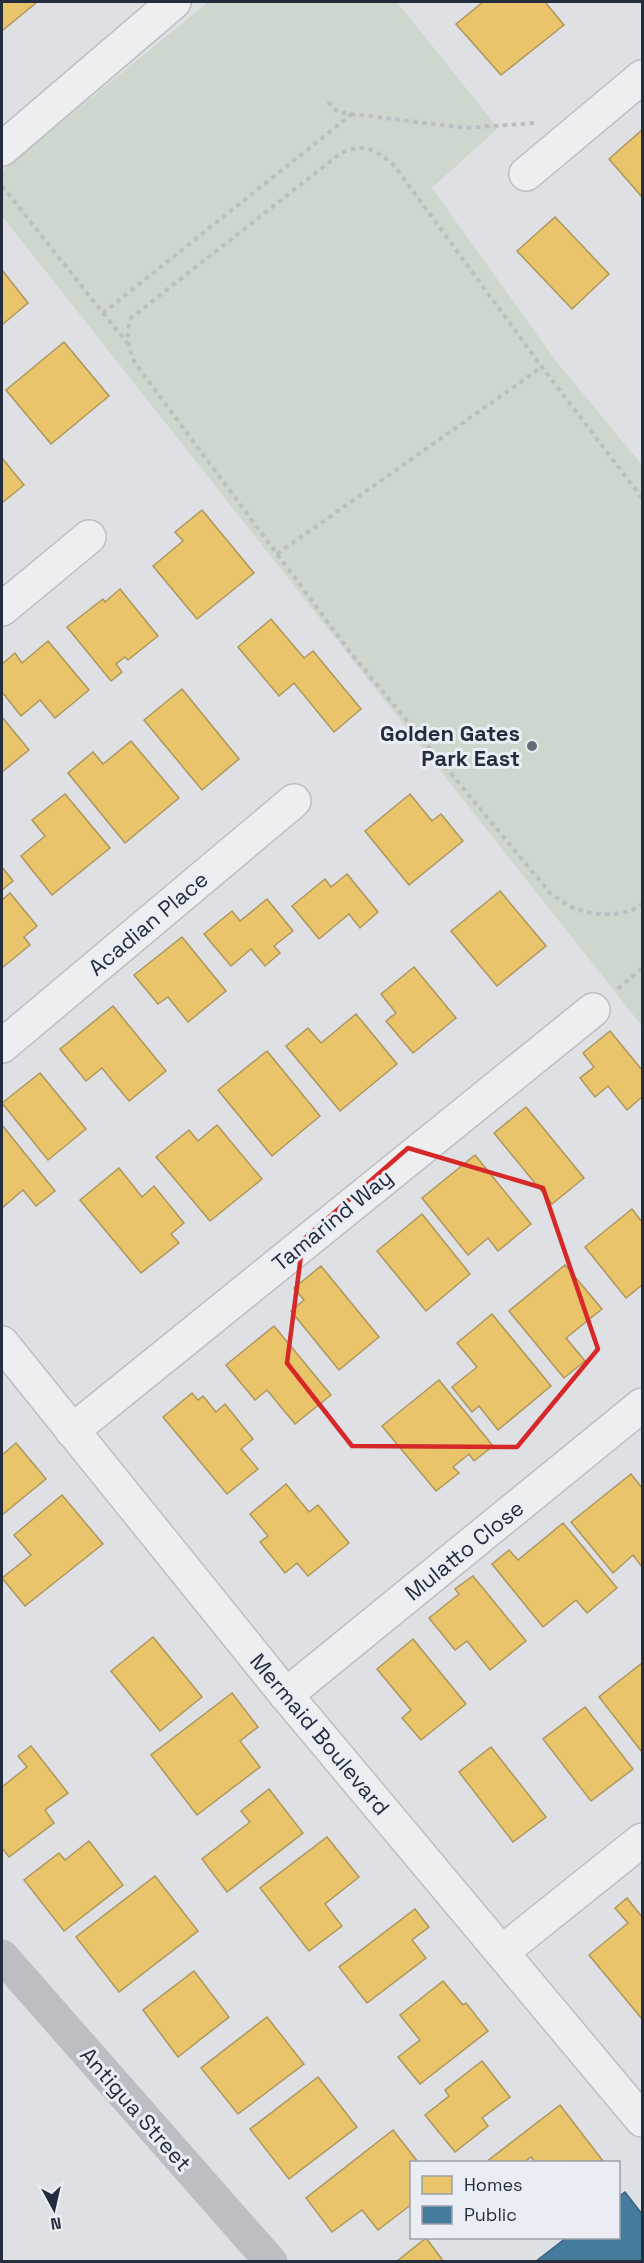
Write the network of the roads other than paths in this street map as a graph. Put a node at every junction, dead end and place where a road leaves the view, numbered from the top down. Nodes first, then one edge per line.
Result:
1 (174, 2) edge
2 (642, 77) edge
3 (2, 149) edge
4 (526, 174) dead end
5 (89, 537) dead end
6 (2, 609) edge
7 (294, 801) dead end
8 (593, 1010) dead end
9 (2, 1046) edge
10 (2, 1343) edge
11 (642, 1405) edge
12 (72, 1431) junction
13 (286, 1695) junction
14 (642, 1840) edge
15 (502, 1952) junction
16 (2, 1956) edge
17 (642, 2120) edge
18 (272, 2262) edge

1 - 3 street
2 - 4 street
5 - 6 street
7 - 9 street, Acadian Place
8 - 12 street, Tamarind Way
10 - 12 street, Mermaid Boulevard
11 - 13 street, Mulatto Close
12 - 13 street, Mermaid Boulevard
13 - 15 street, Mermaid Boulevard
14 - 15 street
15 - 17 street, Mermaid Boulevard
16 - 18 street, Antigua Street

